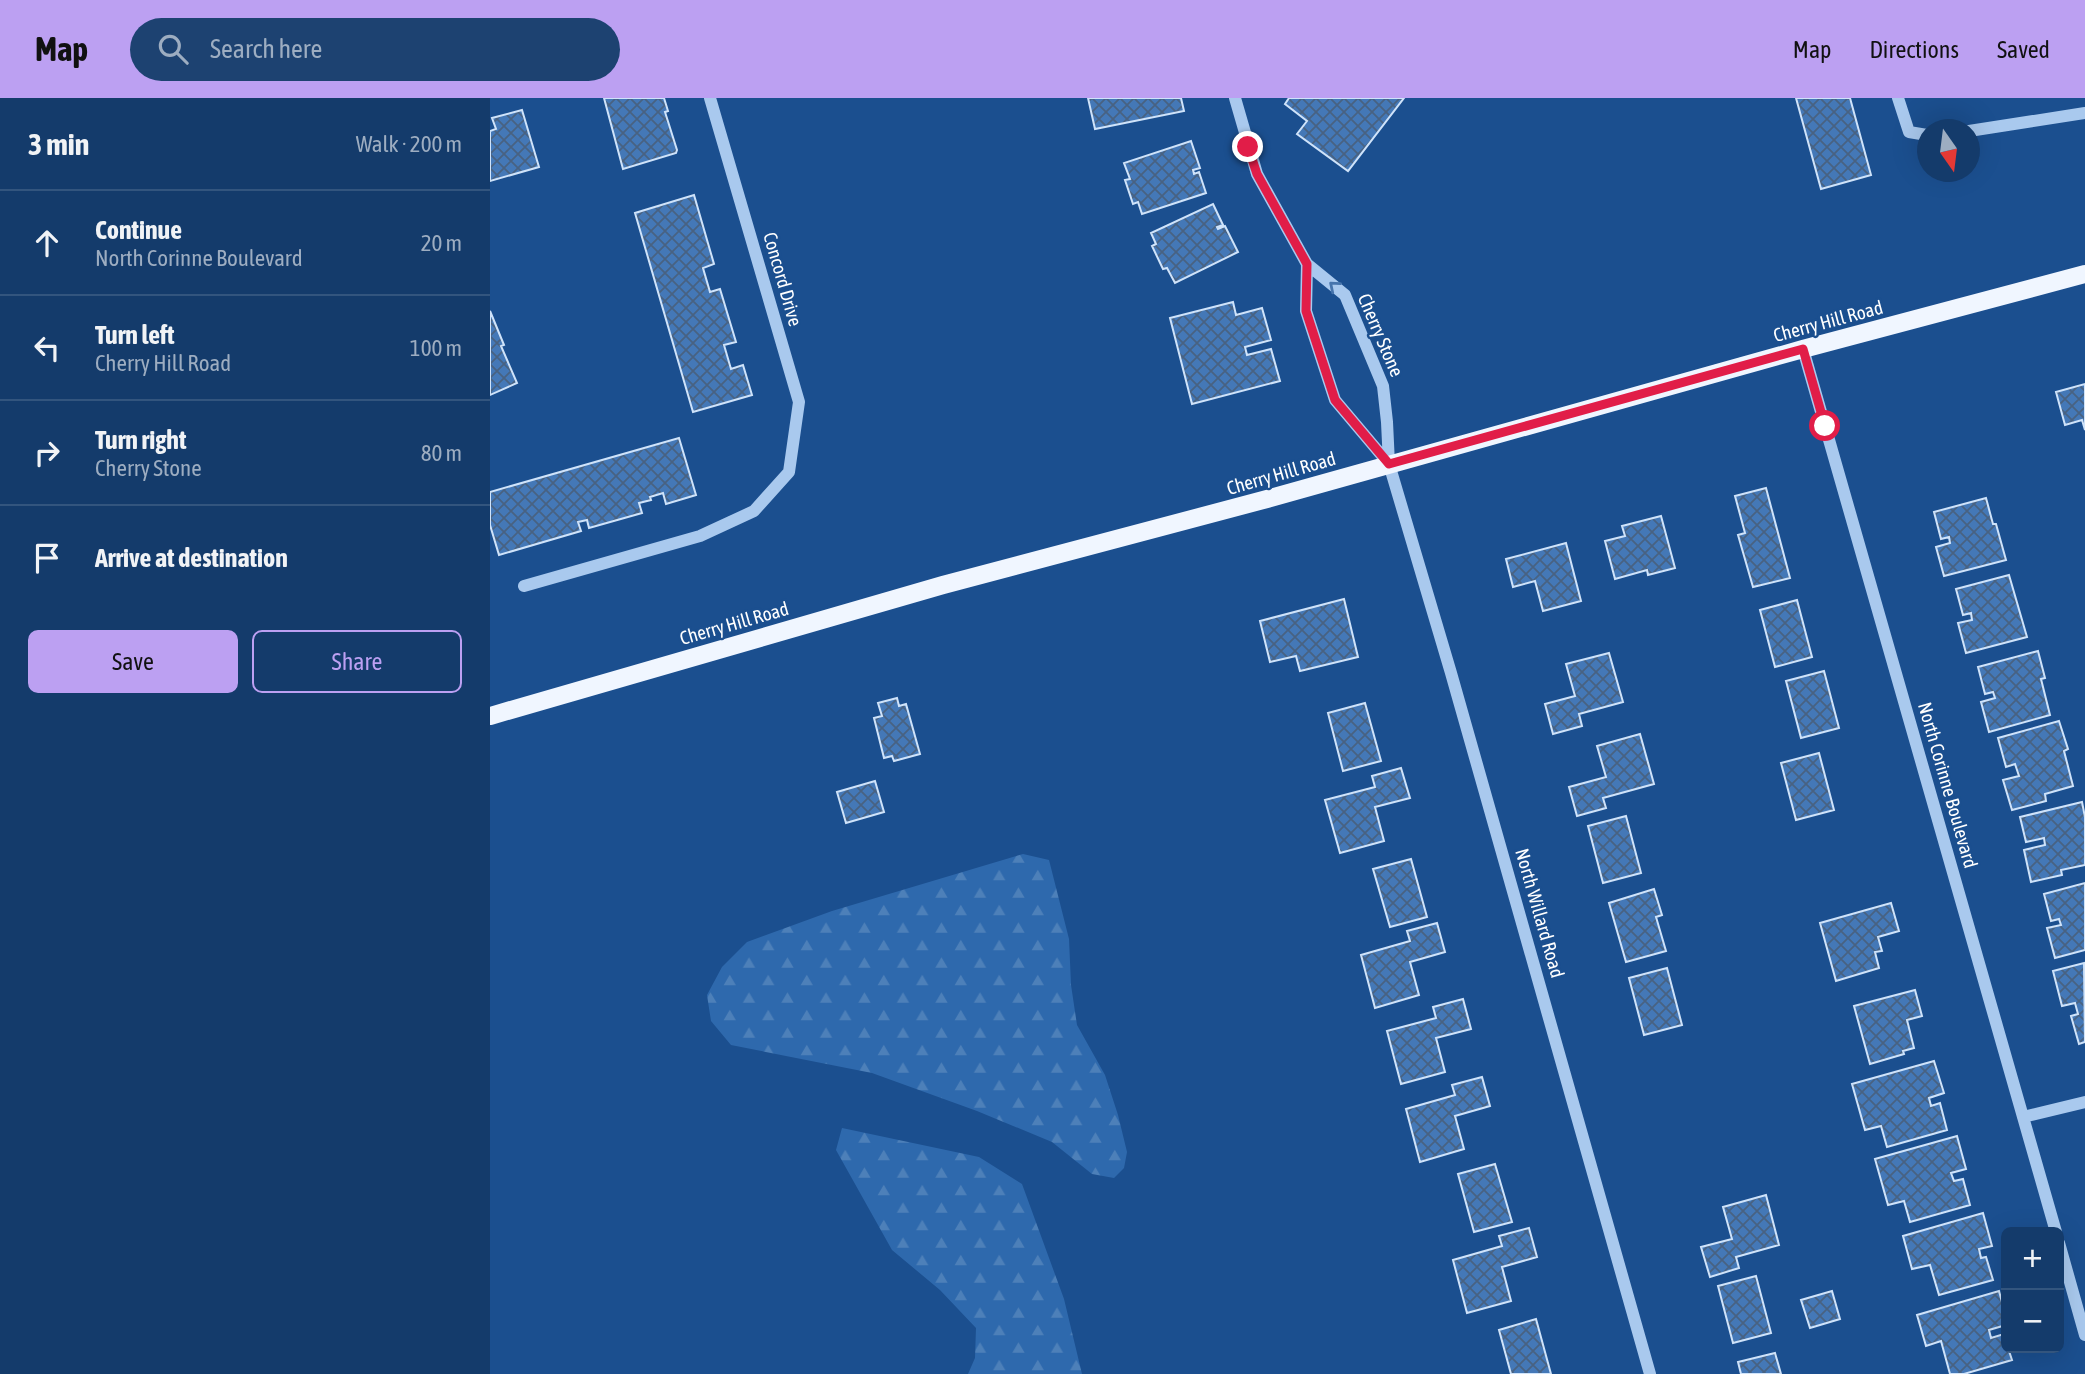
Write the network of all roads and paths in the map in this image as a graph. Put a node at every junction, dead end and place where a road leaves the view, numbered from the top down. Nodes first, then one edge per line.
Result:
1 (710, 98) edge
2 (1235, 98) edge
3 (1898, 98) edge
4 (2085, 113) edge
5 (1980, 129) edge
6 (1917, 133) edge
7 (1307, 264) junction
8 (2085, 274) edge
9 (1803, 349) junction
10 (1389, 464) junction
11 (524, 586) dead end
12 (491, 714) edge
13 (2085, 1102) edge
14 (2023, 1117) junction
15 (2055, 1227) edge
16 (2064, 1261) edge
17 (2085, 1335) edge
18 (1650, 1374) edge

1 - 11 street, Concord Drive
2 - 7 street, Cherry Stone
3 - 6 street
4 - 5 street
7 - 10 street
10 -> 7 street, Cherry Stone
8 - 9 main road, Cherry Hill Road
9 - 10 main road, Cherry Hill Road
9 - 14 street, North Corinne Boulevard
10 - 12 main road, Cherry Hill Road
10 - 18 street, North Willard Road
13 - 14 street
14 - 15 street, North Corinne Boulevard
16 - 17 street

